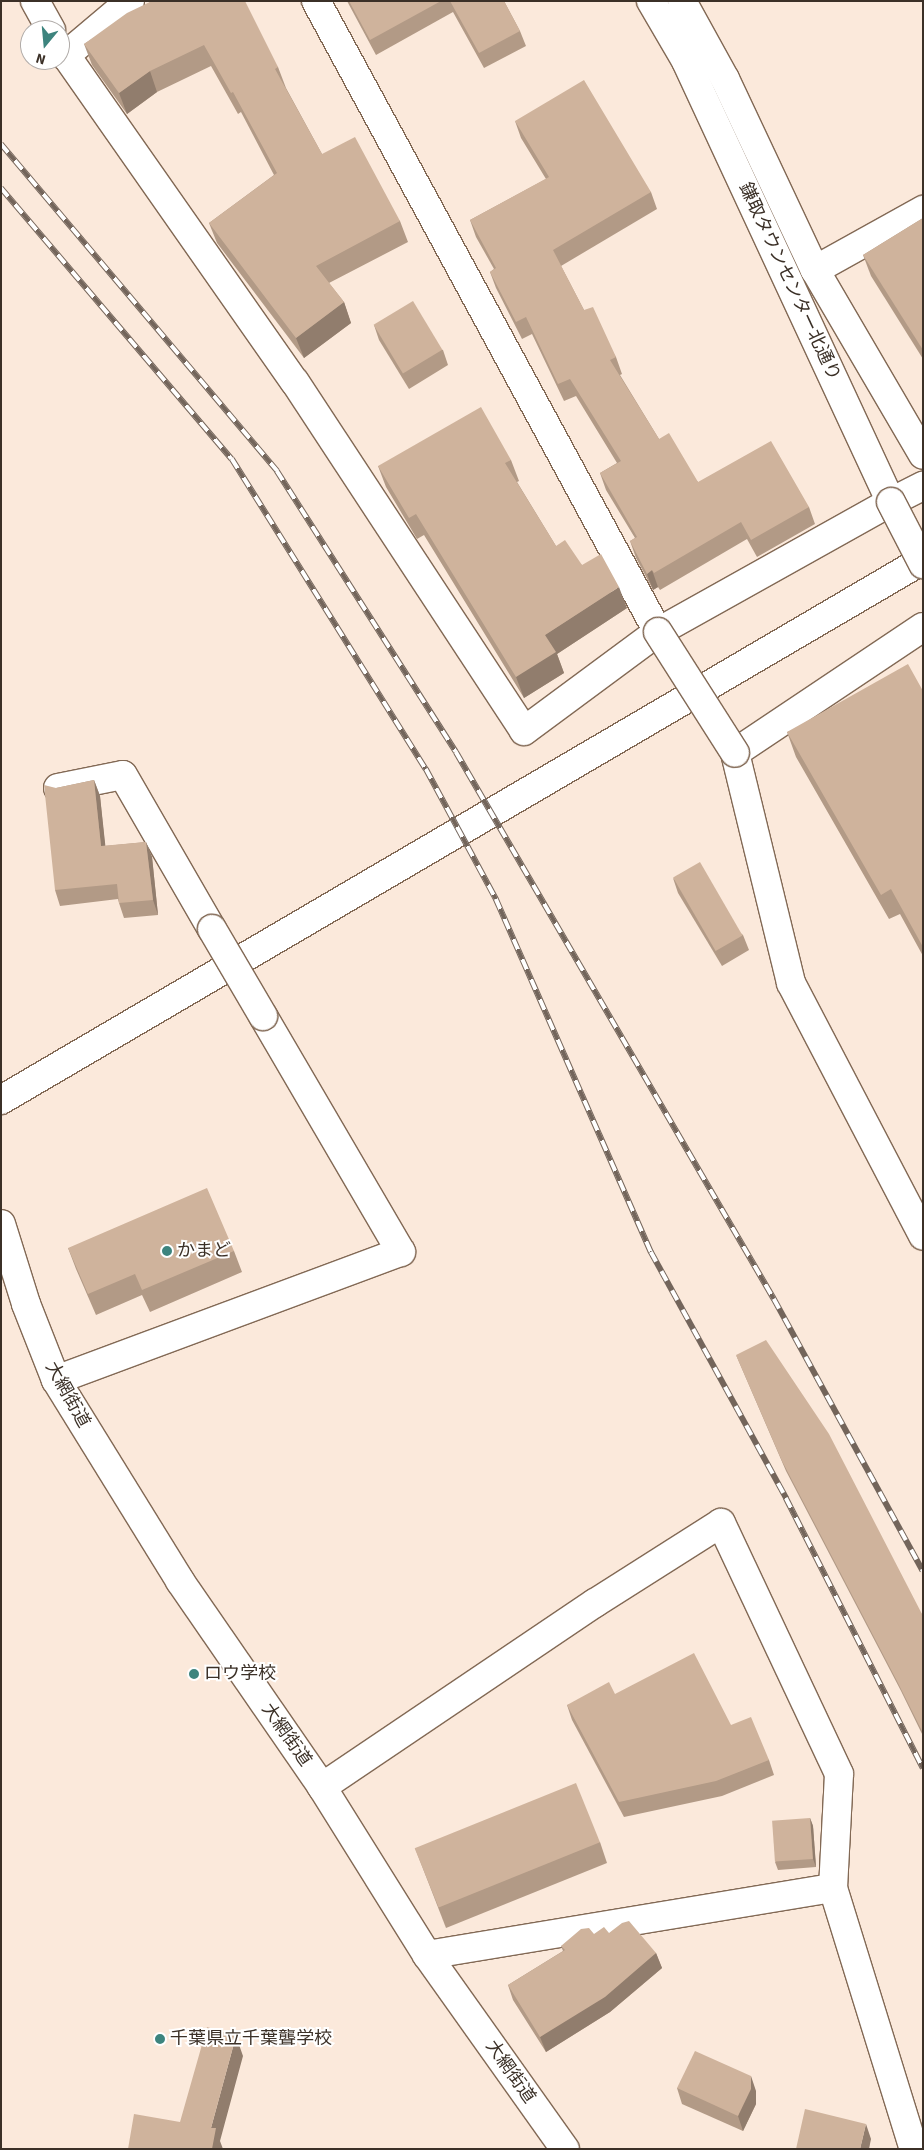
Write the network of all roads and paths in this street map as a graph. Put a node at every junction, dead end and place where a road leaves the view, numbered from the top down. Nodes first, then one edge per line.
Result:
1 (35, 1) edge
2 (130, 1) edge
3 (316, 1) edge
4 (651, 1) edge
5 (682, 1) edge
6 (45, 20) edge
7 (70, 45) edge
8 (70, 62) edge
9 (923, 210) edge
10 (815, 270) junction
11 (923, 455) edge
12 (923, 486) edge
13 (891, 502) junction
14 (923, 560) edge
15 (923, 564) edge
16 (923, 626) edge
17 (658, 632) junction
18 (735, 754) junction
19 (58, 788) edge
20 (1, 1100) edge
21 (1, 1224) edge
22 (923, 1236) edge
23 (56, 1380) junction
24 (322, 1787) junction
25 (833, 1888) junction
26 (427, 1954) junction
27 (564, 2149) edge
28 (914, 2149) edge

1 - 6 street
2 - 7 street
3 - 17 street
4 - 13 street, 鎌取タウンセンター北通り
5 - 10 street
8 - 17 street
9 - 10 street
10 - 11 street
12 - 13 street
13 - 15 street, 鎌取タウンセンター北通り, bridge
13 - 17 street
14 - 20 street
16 - 18 street
17 - 18 street, bridge
18 - 22 street
19 - 23 street, bridge
21 - 23 street, 大網街道
23 - 24 street, 大網街道
24 - 25 street
24 - 26 street, 大網街道
25 - 26 street
25 - 28 street
26 - 27 street, 大網街道

